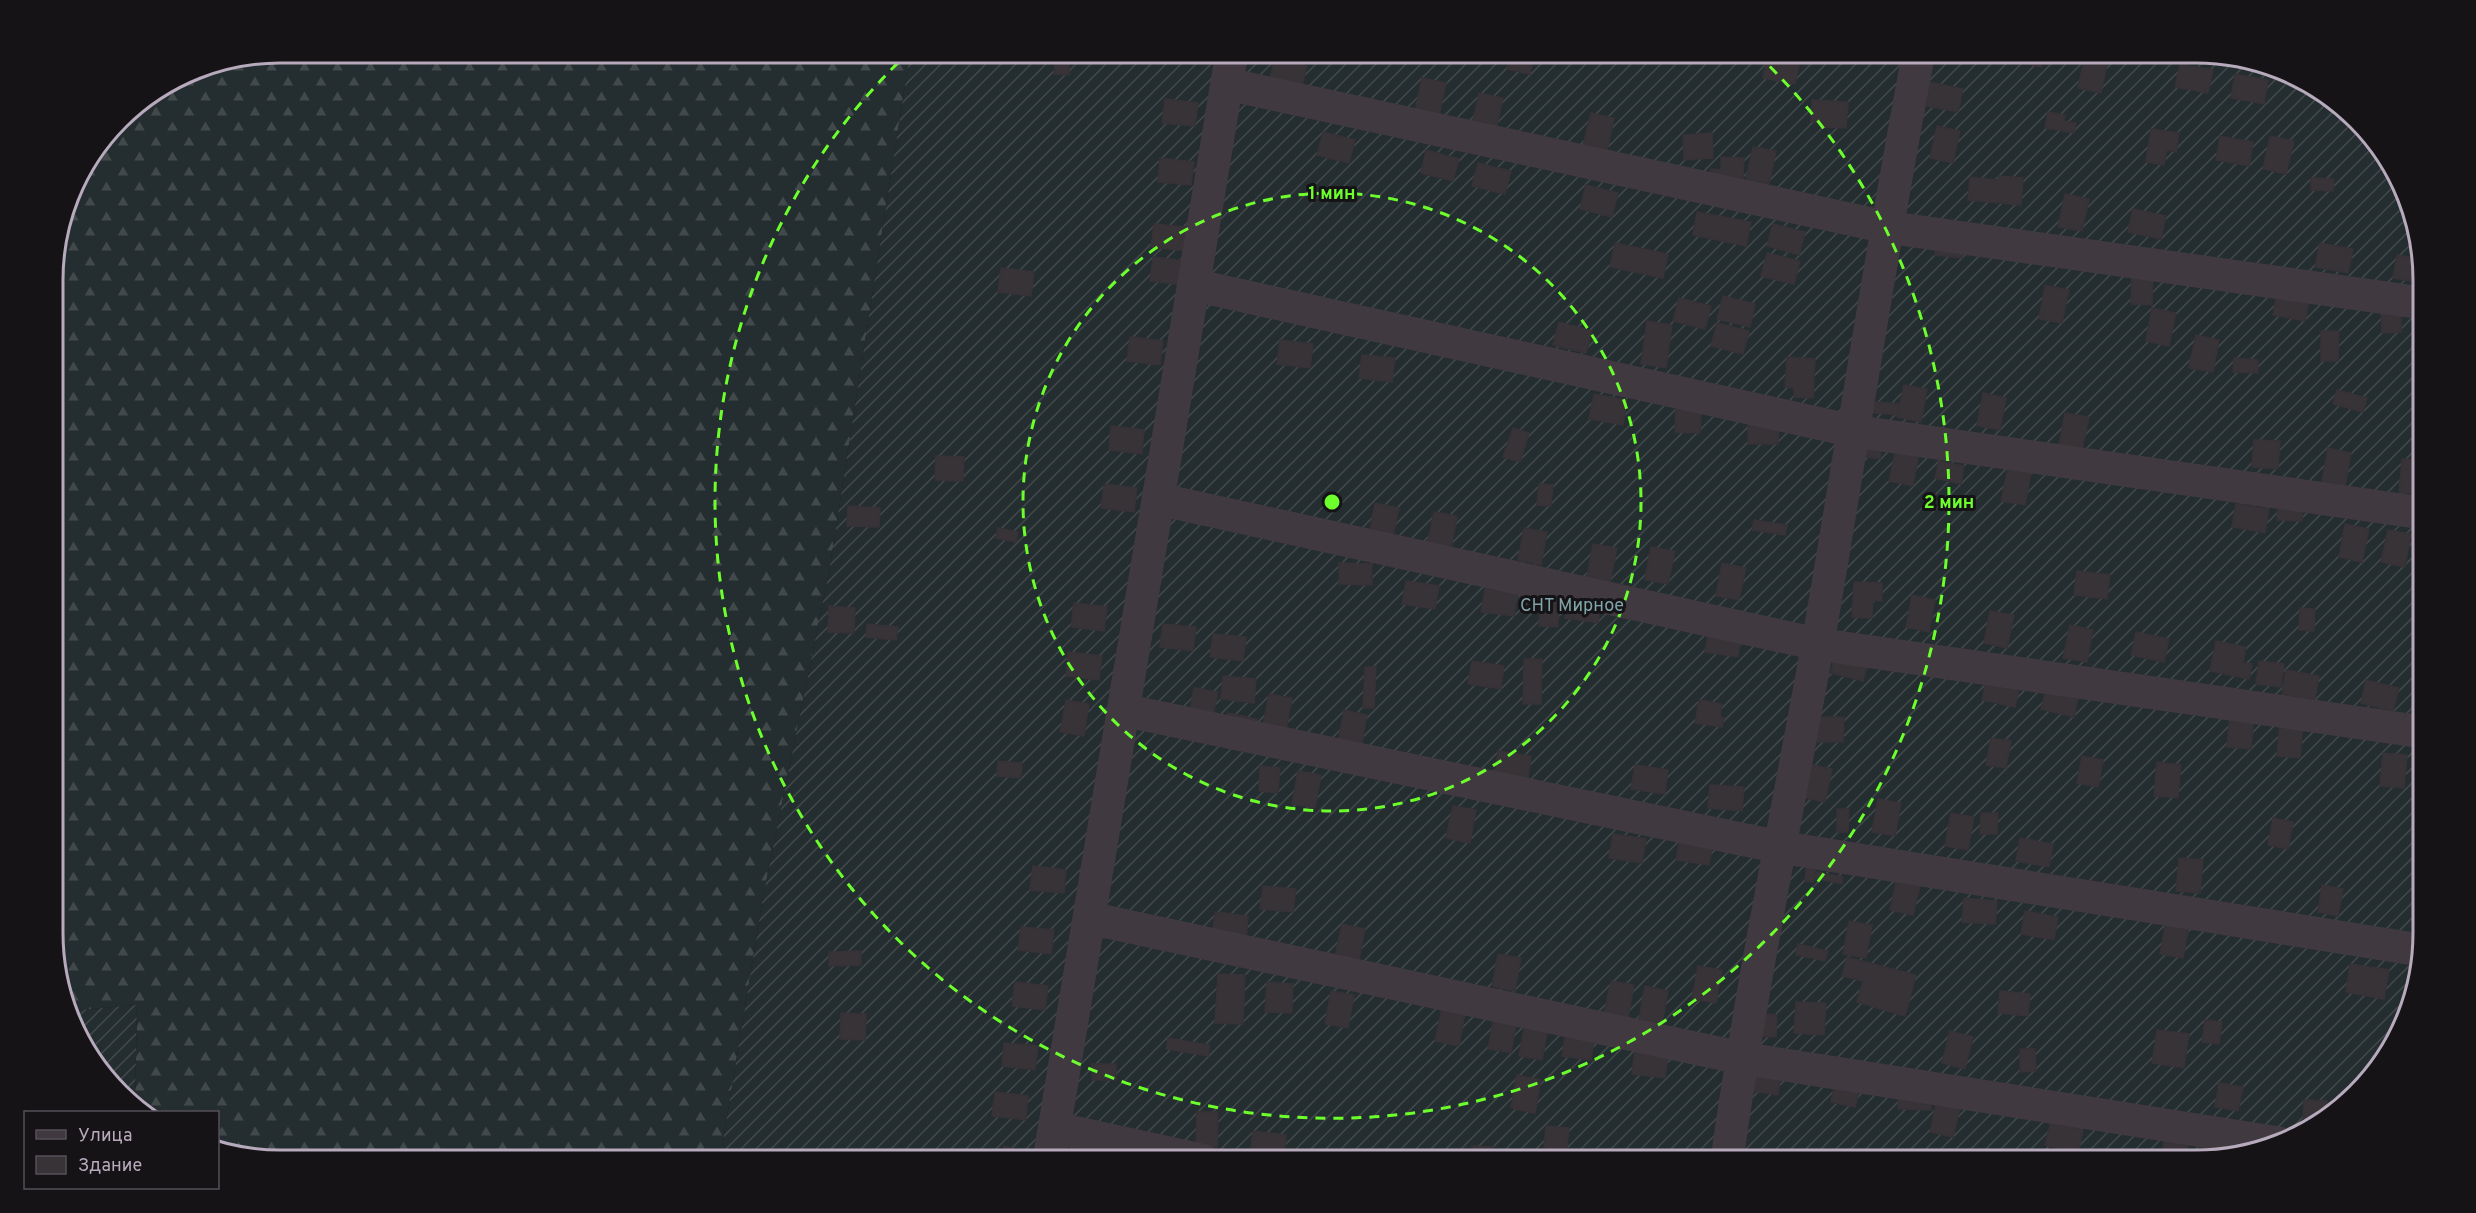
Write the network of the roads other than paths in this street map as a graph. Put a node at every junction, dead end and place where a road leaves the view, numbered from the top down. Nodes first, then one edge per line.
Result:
1 (1230, 63) edge
2 (1916, 63) edge
3 (1227, 84) junction
4 (1886, 227) junction
5 (1194, 285) junction
6 (2413, 302) edge
7 (1853, 431) junction
8 (1158, 500) junction
9 (2413, 512) edge
10 (1817, 644) junction
11 (1124, 710) junction
12 (2413, 731) edge
13 (1779, 847) junction
14 (1089, 918) junction
15 (2413, 949) edge
16 (1741, 1058) junction
17 (1055, 1128) junction
18 (2260, 1140) edge
19 (1051, 1150) edge
20 (1156, 1150) edge
21 (1728, 1150) edge

1 - 3 street
2 - 4 street
3 - 4 street
3 - 5 street
4 - 6 street
4 - 7 street
5 - 7 street
5 - 8 street
7 - 9 street
7 - 10 street
8 - 10 street
8 - 11 street
10 - 12 street
10 - 13 street
11 - 13 street
11 - 14 street
13 - 15 street
13 - 16 street
14 - 16 street
14 - 17 street
16 - 18 street
16 - 21 street
17 - 19 street
17 - 20 street

